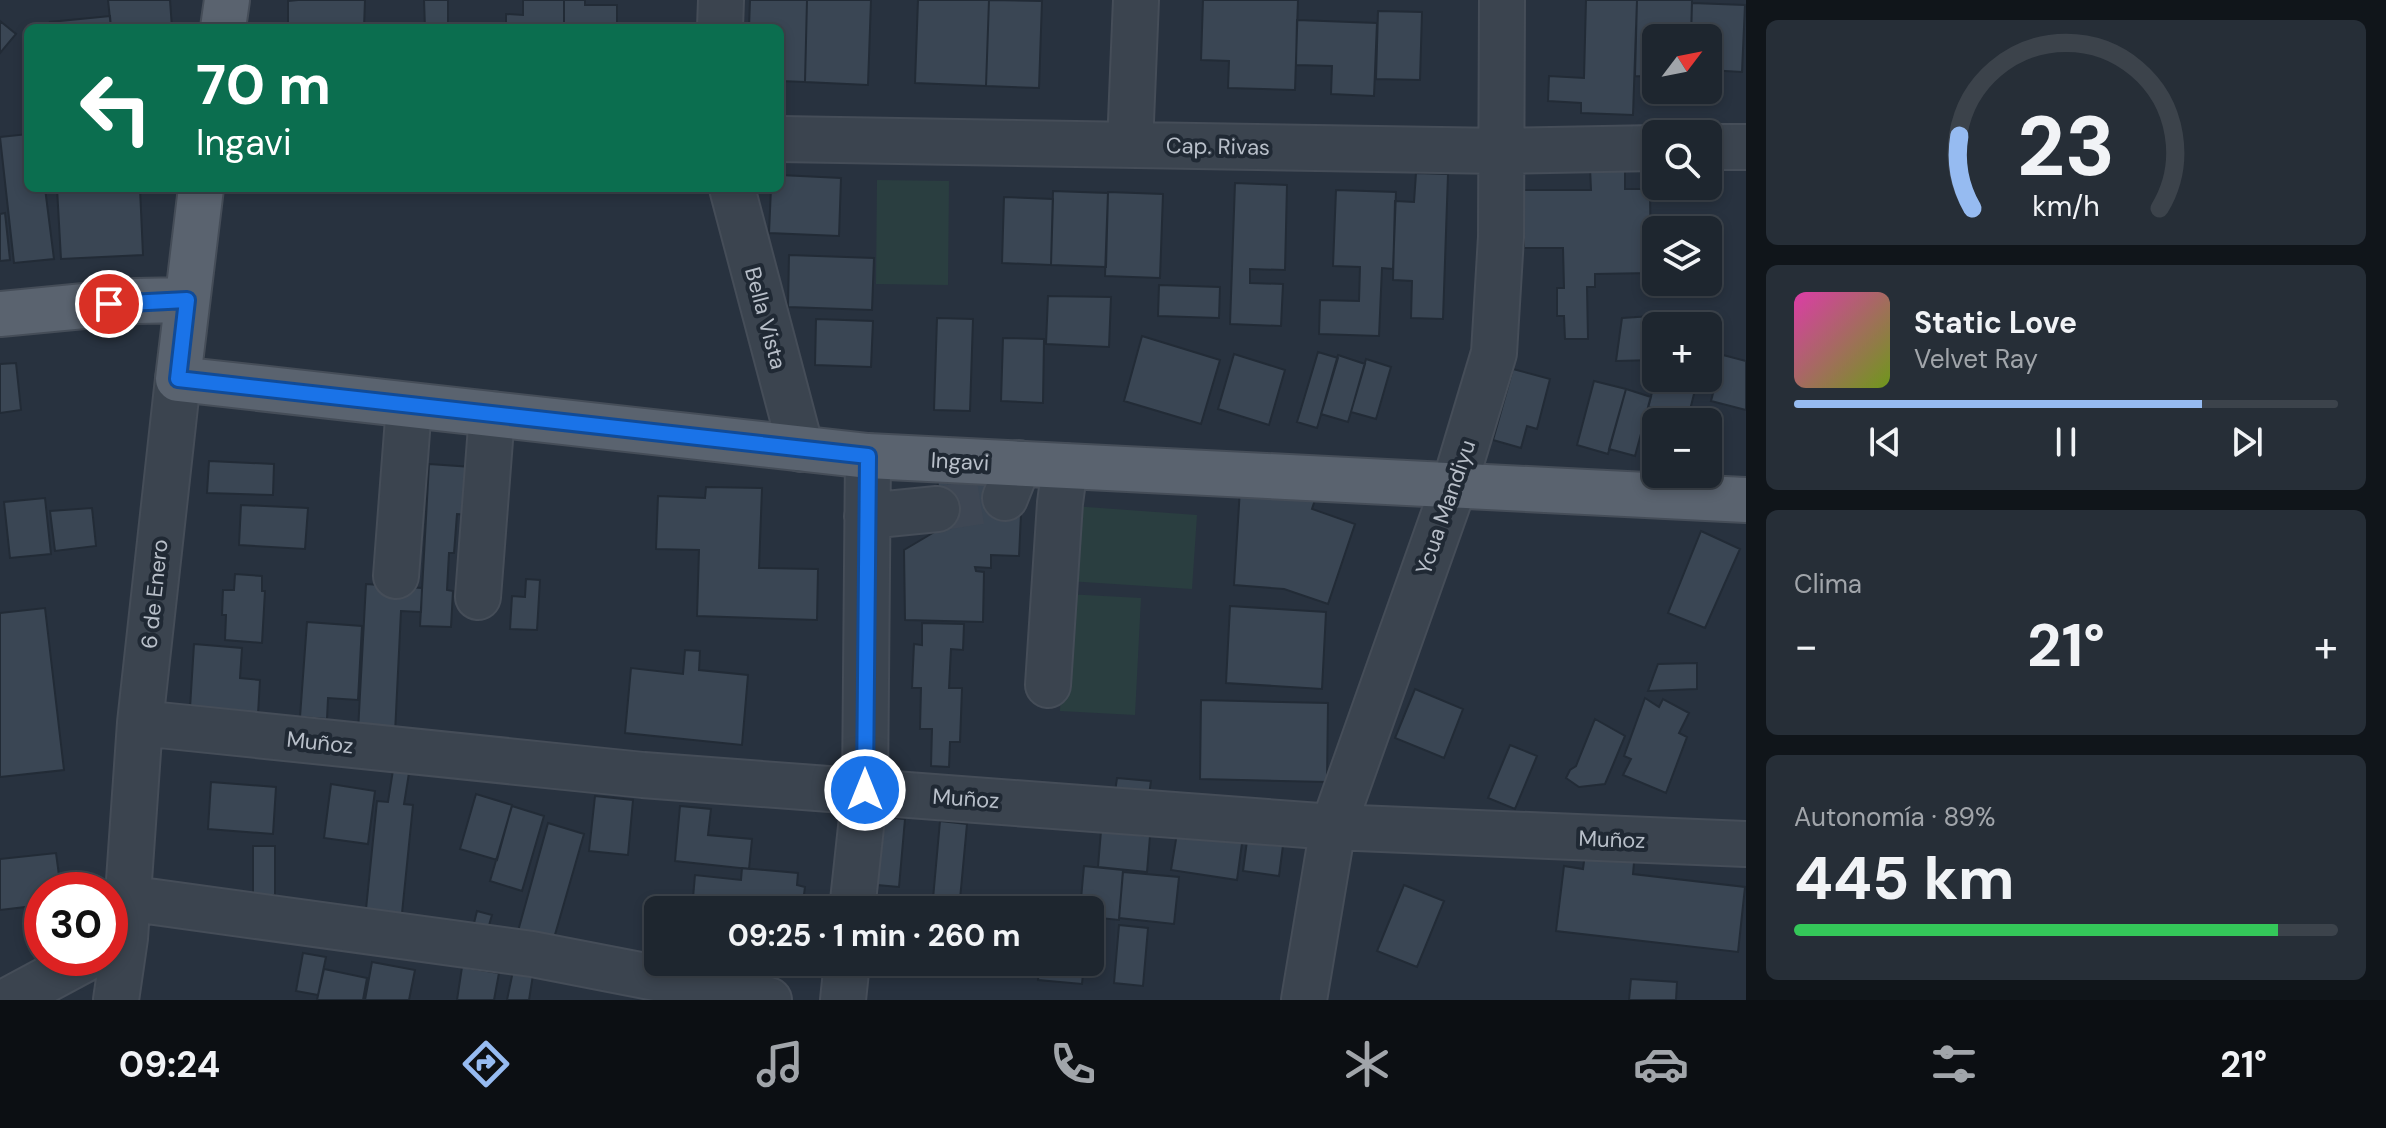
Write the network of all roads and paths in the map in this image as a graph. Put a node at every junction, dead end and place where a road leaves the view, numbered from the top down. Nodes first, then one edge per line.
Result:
1 (227, 0) edge
2 (721, 0) edge
3 (1136, 0) edge
4 (1502, 0) edge
5 (224, 24) edge
6 (720, 24) edge
7 (784, 139) edge
8 (1130, 145) junction
9 (1722, 147) edge
10 (1746, 147) edge
11 (1642, 148) edge
12 (1502, 151) junction
13 (200, 192) edge
14 (733, 192) edge
15 (187, 300) junction
16 (0, 314) edge
17 (178, 379) junction
18 (409, 406) junction
19 (492, 414) junction
20 (801, 449) junction
21 (868, 456) junction
22 (1065, 466) junction
23 (1454, 486) junction
24 (1746, 500) edge
25 (937, 509) tunnel mouth
26 (867, 516) junction
27 (396, 576) dead end
28 (478, 597) dead end
29 (1048, 685) dead end
30 (140, 723) junction
31 (865, 790) junction
32 (1333, 827) junction
33 (1746, 844) edge
34 (125, 872) edge
35 (854, 896) edge
36 (128, 928) edge
37 (54, 976) edge
38 (117, 976) edge
39 (846, 976) edge
40 (9, 1000) edge
41 (116, 1000) edge
42 (769, 1000) edge
43 (843, 1000) edge
44 (1304, 1000) edge

1 - 5 main road
2 - 6 street
3 - 8 street
4 - 12 street, Ycua Mandiyu
7 - 8 street, Cap. Rivas
8 - 12 street, Cap. Rivas
9 - 10 street
11 - 12 street, Cap. Rivas
12 - 23 street, Ycua Mandiyu
13 - 15 main road, 6 de Enero
14 - 20 street, Bella Vista
15 - 16 main road
15 - 17 main road, 6 de Enero
17 - 18 main road, Ingavi
17 - 30 street, 6 de Enero
18 - 19 main road, Ingavi
18 - 27 street
19 - 20 main road, Ingavi
19 - 28 street
20 - 21 main road, Ingavi
21 - 22 main road, Ingavi
21 - 26 street
22 - 23 main road, Ingavi
22 - 29 street
23 - 24 main road, Ingavi
23 - 32 street, Ycua Mandiyu
25 - 26 street
26 - 31 street
30 - 31 street, Muñoz
30 - 34 street, 6 de Enero
31 - 32 street, Muñoz
31 - 35 street
32 - 33 street, Muñoz
32 - 44 street, Ycua Mandiyu
36 - 42 street
37 - 40 street
38 - 41 street, 6 de Enero
39 - 43 street

